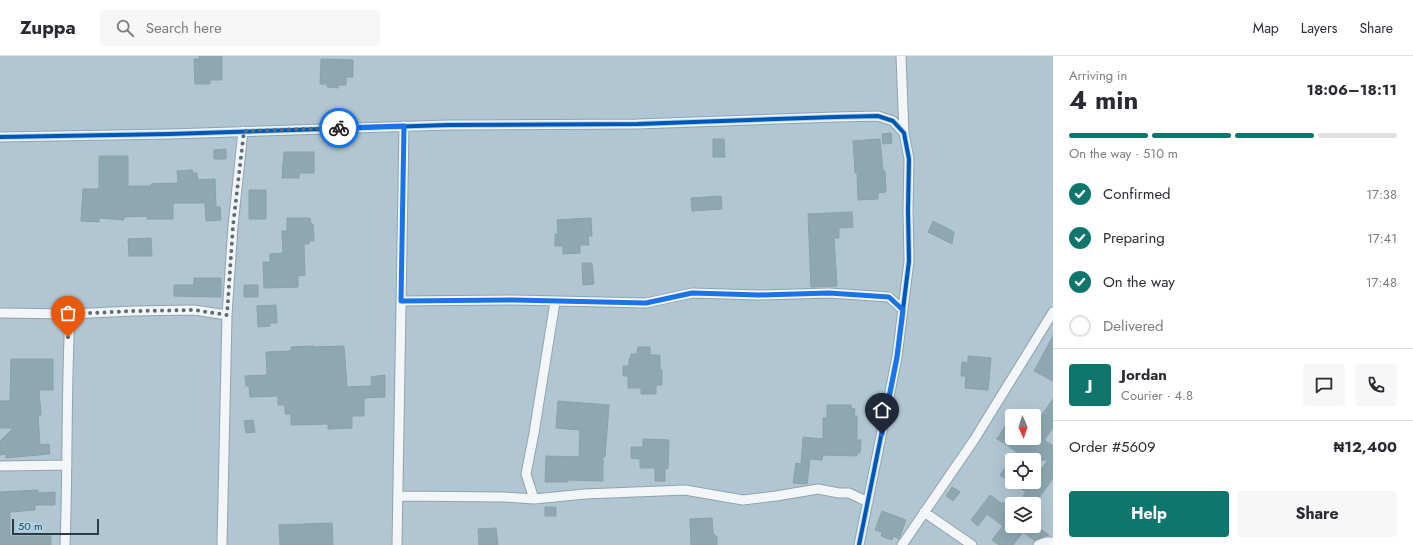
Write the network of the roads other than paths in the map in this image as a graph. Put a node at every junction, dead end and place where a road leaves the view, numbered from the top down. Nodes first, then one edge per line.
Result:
1 (901, 56) edge
2 (404, 126) junction
3 (244, 131) junction
4 (904, 132) junction
5 (0, 137) edge
6 (401, 301) junction
7 (555, 302) junction
8 (903, 310) junction
9 (1053, 312) edge
10 (0, 313) edge
11 (70, 314) junction
12 (227, 315) junction
13 (67, 465) junction
14 (0, 466) edge
15 (399, 496) junction
16 (534, 499) junction
17 (868, 502) junction
18 (924, 512) junction
19 (1053, 542) edge
20 (65, 545) edge
21 (222, 545) edge
22 (397, 545) edge
23 (860, 545) edge
24 (902, 545) edge
25 (972, 545) edge
26 (1038, 545) edge

1 - 4 street
2 - 3 street
2 - 4 street
2 - 6 street
3 - 5 street
3 - 12 street
4 - 8 street
6 - 7 street
6 - 15 street
7 - 8 street
7 - 16 street
8 - 17 street
9 - 18 street
10 - 11 street
11 - 12 street
11 - 13 street
12 - 21 street
13 - 14 street
13 - 20 street
15 - 16 street
15 - 22 street
16 - 17 street
17 - 23 street
18 - 24 street
18 - 25 street
19 - 26 street

